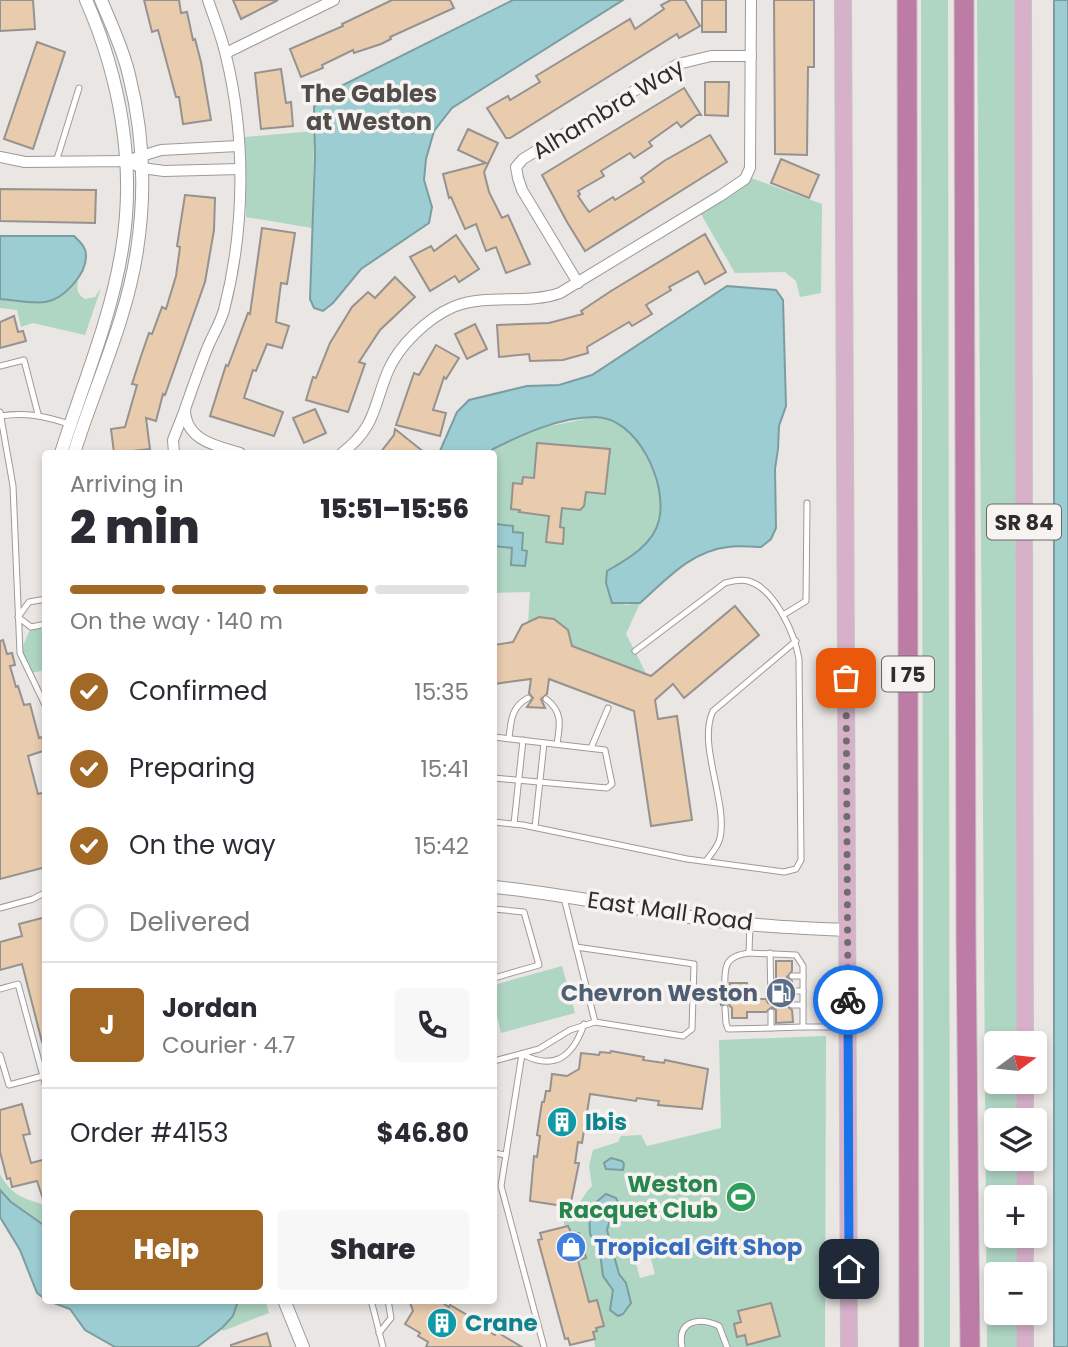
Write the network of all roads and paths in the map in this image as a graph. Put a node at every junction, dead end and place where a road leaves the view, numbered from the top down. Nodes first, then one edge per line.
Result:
1 (86, 0) edge
2 (102, 0) edge
3 (208, 0) edge
4 (334, 0) edge
5 (751, 0) edge
6 (843, 0) edge
7 (907, 0) edge
8 (964, 0) edge
9 (1023, 0) edge
10 (226, 53) junction
11 (751, 56) junction
12 (79, 88) dead end
13 (239, 146) junction
14 (0, 157) edge
15 (126, 161) junction
16 (56, 162) junction
17 (142, 162) junction
18 (240, 169) junction
19 (578, 283) junction
20 (0, 366) edge
21 (185, 409) junction
22 (38, 414) junction
23 (0, 415) edge
24 (76, 426) junction
25 (63, 450) edge
26 (74, 450) edge
27 (174, 450) edge
28 (229, 450) edge
29 (346, 450) edge
30 (807, 503) dead end
31 (42, 600) edge
32 (783, 615) junction
33 (18, 617) junction
34 (42, 625) edge
35 (796, 641) junction
36 (635, 651) dead end
37 (528, 698) dead end
38 (42, 699) edge
39 (547, 699) dead end
40 (608, 708) dead end
41 (497, 737) edge
42 (509, 738) junction
43 (523, 740) junction
44 (544, 743) junction
45 (557, 744) junction
46 (591, 748) junction
47 (497, 778) edge
48 (519, 780) junction
49 (540, 782) junction
50 (497, 822) edge
51 (514, 824) junction
52 (535, 827) junction
53 (706, 861) junction
54 (497, 887) edge
55 (42, 894) edge
56 (563, 895) junction
57 (0, 908) edge
58 (497, 909) edge
59 (750, 924) junction
60 (848, 930) junction
61 (576, 947) junction
62 (749, 953) junction
63 (771, 953) junction
64 (792, 964) dead end
65 (801, 964) junction
66 (792, 975) dead end
67 (803, 976) junction
68 (497, 977) edge
69 (725, 988) dead end
70 (0, 989) edge
71 (792, 991) dead end
72 (803, 991) junction
73 (771, 999) dead end
74 (792, 1005) dead end
75 (803, 1005) junction
76 (725, 1008) dead end
77 (771, 1012) dead end
78 (792, 1019) dead end
79 (803, 1019) junction
80 (595, 1022) junction
81 (584, 1024) junction
82 (803, 1027) junction
83 (848, 1027) junction
84 (771, 1028) junction
85 (1025, 1031) edge
86 (522, 1054) junction
87 (0, 1055) edge
88 (497, 1060) edge
89 (42, 1072) edge
90 (42, 1076) edge
91 (497, 1154) edge
92 (506, 1155) junction
93 (286, 1304) edge
94 (292, 1304) edge
95 (372, 1304) edge
96 (389, 1304) edge
97 (1025, 1325) edge
98 (379, 1333) junction
99 (303, 1347) edge
100 (383, 1347) edge
101 (544, 1347) edge
102 (682, 1347) edge
103 (727, 1347) edge
104 (849, 1347) edge
105 (909, 1347) edge
106 (970, 1347) edge
107 (1025, 1347) edge

1 - 15 street
2 - 17 street
3 - 10 street
4 - 10 street
5 - 11 street
6 - 60 main road
7 - 105 highway, I 75
8 - 106 highway, I 75
9 - 85 main road, SR 84
10 - 13 street
11 - 19 street
11 - 19 street, Alhambra Way
12 - 16 lane
13 - 17 street
13 - 18 street
14 - 16 street
15 - 16 street
15 - 17 street
15 - 24 street
17 - 18 street
17 - 24 street
18 - 21 street
19 - 29 street
20 - 22 lane
21 - 27 street
21 - 28 street
22 - 23 lane
22 - 24 lane
23 - 33 lane
24 - 25 street
24 - 26 street
30 - 32 lane
31 - 33 lane
32 - 35 lane
32 - 36 lane
33 - 34 lane
33 - 38 lane
35 - 53 lane
35 - 53 lane
37 - 42 lane
39 - 45 lane
40 - 46 lane
41 - 42 lane
42 - 43 lane
43 - 44 lane
43 - 48 lane
44 - 45 lane
44 - 49 lane
45 - 46 lane
46 - 49 lane
47 - 48 lane
48 - 49 lane
48 - 51 lane
49 - 52 lane
50 - 51 lane
51 - 52 lane
52 - 53 lane
54 - 56 street, East Mall Road
55 - 57 lane
56 - 59 street, East Mall Road
56 - 61 lane
58 - 68 lane
59 - 60 street, East Mall Road
59 - 62 lane
60 - 83 main road
61 - 80 lane
61 - 80 lane
62 - 63 lane
62 - 69 lane
63 - 65 lane
63 - 73 lane
64 - 65 lane
65 - 67 lane
66 - 67 lane
67 - 72 lane
70 - 89 lane
71 - 72 lane
72 - 75 lane
74 - 75 lane
75 - 79 lane
76 - 84 lane
77 - 84 lane
78 - 79 lane
79 - 82 lane
80 - 81 lane
81 - 86 lane
81 - 86 lane
82 - 83 lane
82 - 84 lane
83 - 104 main road
86 - 88 lane
86 - 92 lane
87 - 90 lane
91 - 92 lane
92 - 101 lane
93 - 99 street
94 - 99 street
95 - 98 lane
96 - 98 lane
97 - 107 main road
98 - 100 lane
102 - 103 lane

